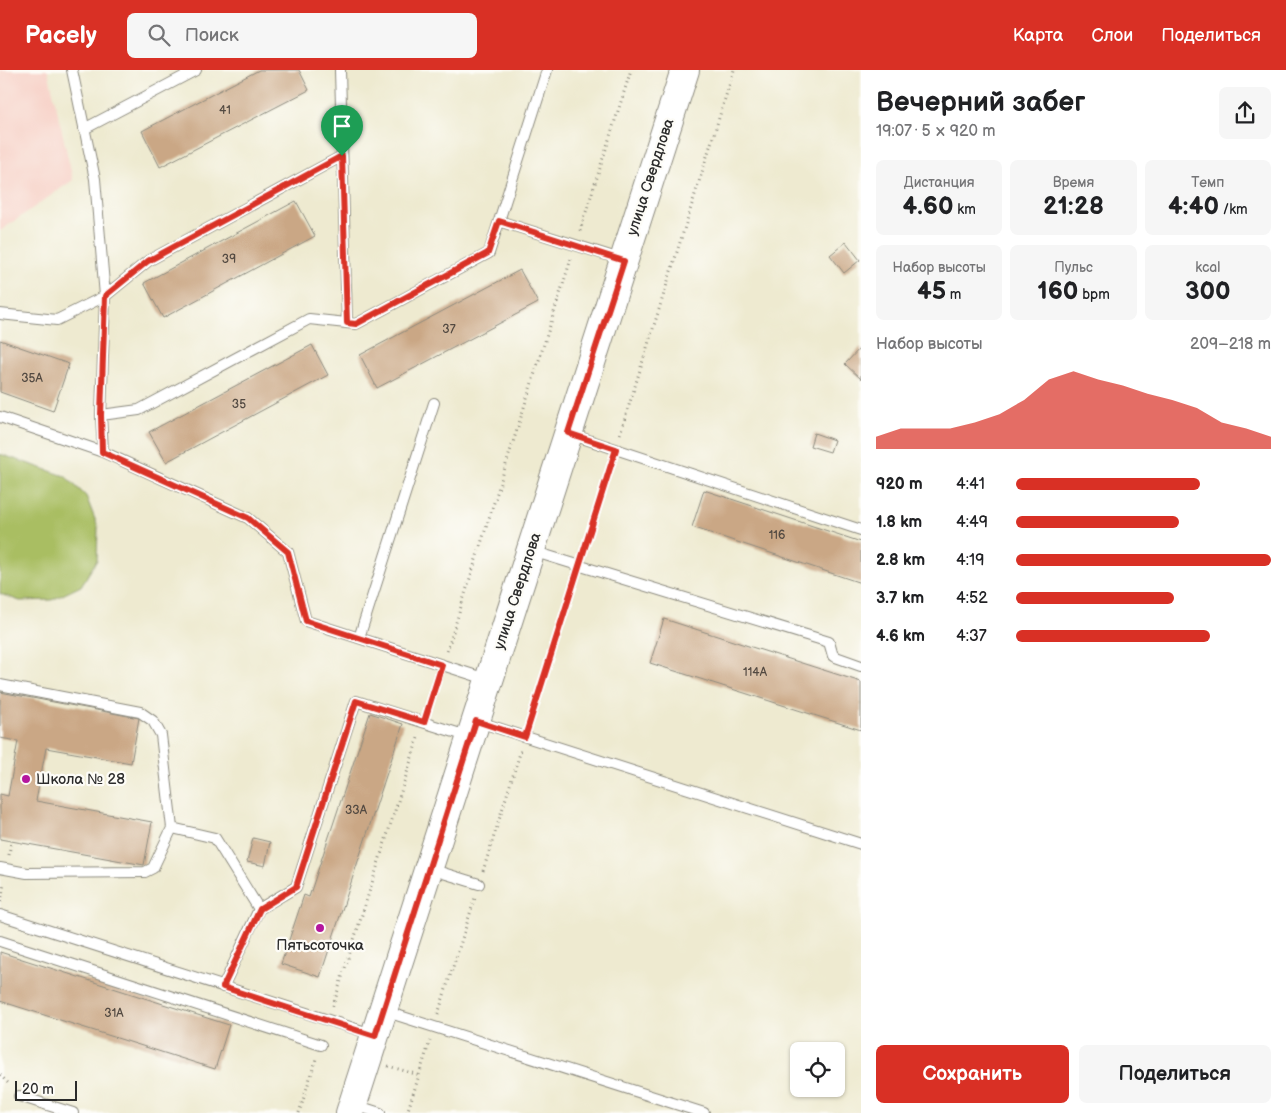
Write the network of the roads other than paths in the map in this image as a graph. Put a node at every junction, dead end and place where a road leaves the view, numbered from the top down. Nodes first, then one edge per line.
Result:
1 (72, 70) edge
2 (196, 70) edge
3 (340, 70) edge
4 (547, 70) edge
5 (685, 70) edge
6 (84, 129) junction
7 (342, 156) junction
8 (499, 221) junction
9 (624, 261) junction
10 (105, 296) junction
11 (0, 314) edge
12 (347, 323) junction
13 (434, 403) dead end
14 (101, 415) junction
15 (0, 417) edge
16 (568, 433) junction
17 (102, 452) junction
18 (861, 530) edge
19 (531, 551) junction
20 (359, 638) junction
21 (861, 666) edge
22 (489, 680) junction
23 (0, 685) edge
24 (473, 729) junction
25 (172, 828) junction
26 (861, 844) edge
27 (0, 868) edge
28 (429, 868) junction
29 (479, 884) road end
30 (260, 909) junction
31 (0, 915) edge
32 (0, 941) edge
33 (223, 987) junction
34 (379, 1023) junction
35 (321, 1044) road end
36 (19, 1096) dead end
37 (352, 1109) edge
38 (73, 1113) edge
39 (380, 1113) edge
40 (704, 1113) edge

1 - 6 lane
2 - 6 lane
3 - 7 lane
4 - 8 lane
5 - 9 main road, улица Свердлова
6 - 10 lane
7 - 10 lane
7 - 12 lane
8 - 9 lane
8 - 12 lane
9 - 16 main road, улица Свердлова
10 - 11 lane
10 - 14 lane
12 - 14 lane
13 - 20 lane
14 - 17 lane
15 - 17 lane
16 - 18 lane
16 - 19 main road, улица Свердлова
17 - 20 lane
19 - 21 lane
19 - 22 main road, улица Свердлова
20 - 22 lane
22 - 24 main road, улица Свердлова
23 - 25 lane
24 - 26 lane
24 - 28 main road, улица Свердлова
24 - 30 lane
25 - 27 lane
25 - 30 lane
28 - 29 lane
28 - 34 main road, улица Свердлова
30 - 33 lane
31 - 33 lane
32 - 35 lane
33 - 34 lane
34 - 37 main road, улица Свердлова
34 - 40 lane
36 - 38 lane
37 - 39 lane

